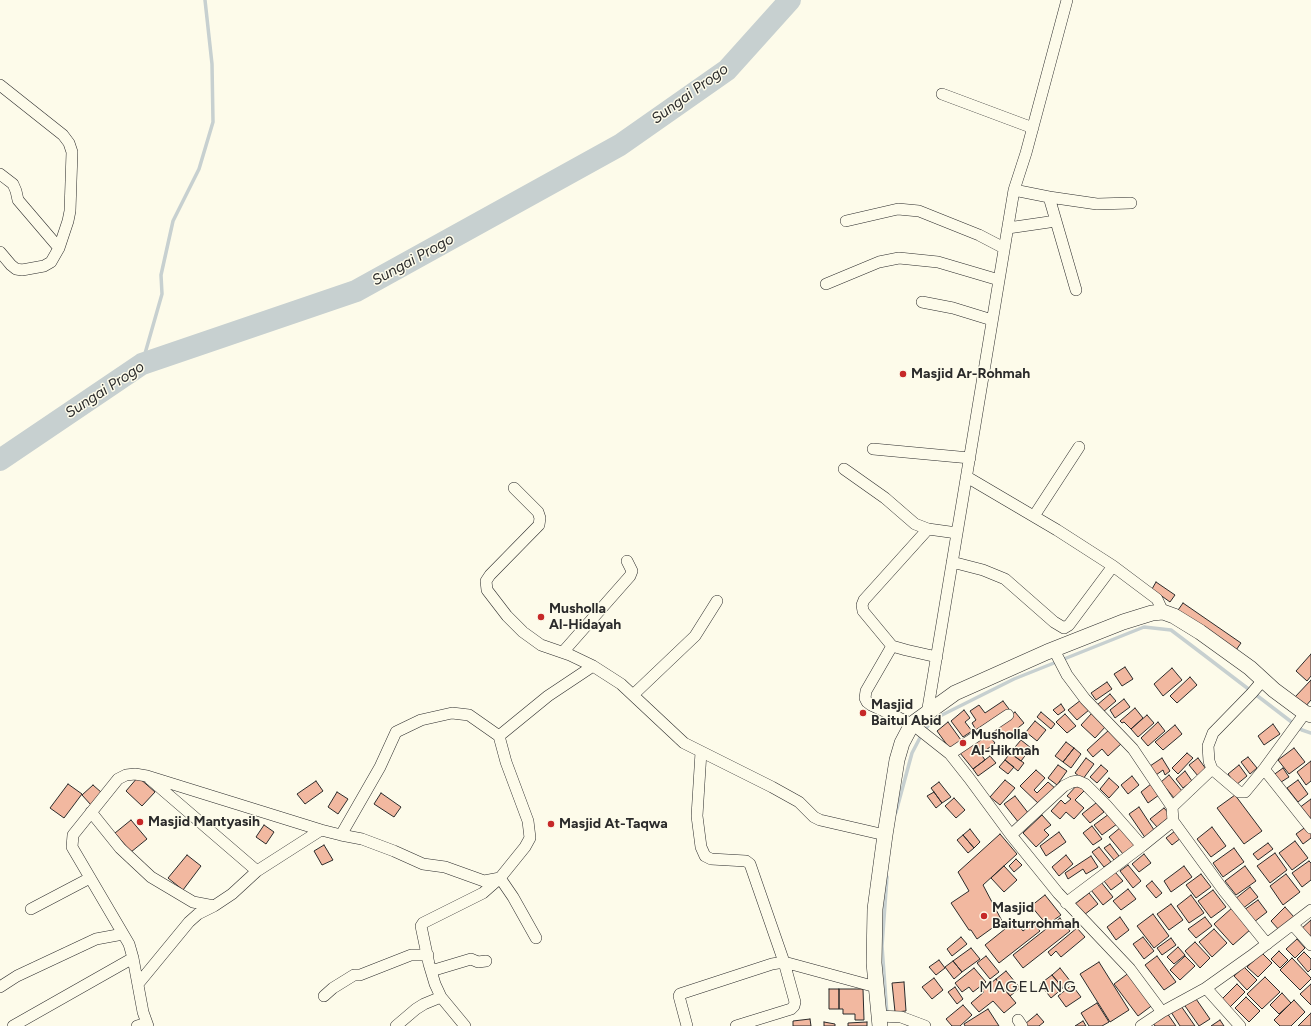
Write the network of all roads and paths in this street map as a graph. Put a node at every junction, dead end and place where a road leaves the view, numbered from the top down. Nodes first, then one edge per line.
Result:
1 (1067, 0) edge
2 (0, 85) edge
3 (942, 94) dead end
4 (1033, 128) junction
5 (0, 174) edge
6 (1014, 190) junction
7 (1049, 197) junction
8 (1131, 203) dead end
9 (846, 221) dead end
10 (1056, 221) junction
11 (1008, 228) junction
12 (59, 248) junction
13 (1004, 248) junction
14 (0, 252) edge
15 (999, 280) junction
16 (826, 284) dead end
17 (1076, 290) dead end
18 (922, 302) dead end
19 (992, 320) junction
20 (1080, 447) dead end
21 (874, 449) dead end
22 (970, 458) junction
23 (844, 469) dead end
24 (966, 477) junction
25 (514, 488) dead end
26 (1034, 516) junction
27 (928, 529) junction
28 (957, 533) junction
29 (627, 561) dead end
30 (952, 562) junction
31 (1114, 566) junction
32 (717, 601) dead end
33 (1163, 612) junction
34 (892, 646) junction
35 (563, 652) junction
36 (1056, 654) junction
37 (937, 657) junction
38 (594, 666) junction
39 (1262, 681) junction
40 (633, 695) junction
41 (927, 714) junction
42 (1307, 714) edge
43 (1008, 715) dead end
44 (914, 726) junction
45 (500, 736) junction
46 (701, 752) junction
47 (950, 754) junction
48 (1212, 769) junction
49 (1264, 769) junction
50 (147, 776) junction
51 (1172, 807) junction
52 (91, 812) junction
53 (1174, 821) junction
54 (1311, 828) edge
55 (321, 830) junction
56 (341, 835) junction
57 (885, 835) junction
58 (1011, 836) junction
59 (1142, 846) junction
60 (257, 871) junction
61 (90, 878) junction
62 (500, 878) junction
63 (1066, 903) junction
64 (214, 906) junction
65 (31, 909) dead end
66 (1311, 910) edge
67 (1293, 925) junction
68 (123, 934) junction
69 (536, 938) dead end
70 (1267, 944) junction
71 (1311, 945) edge
72 (428, 955) junction
73 (134, 958) junction
74 (486, 961) dead end
75 (784, 962) junction
76 (431, 971) junction
77 (138, 984) junction
78 (0, 987) edge
79 (876, 987) junction
80 (1206, 988) junction
81 (324, 996) dead end
82 (442, 997) junction
83 (1162, 1012) junction
84 (884, 1019) edge
85 (144, 1025) edge
86 (14, 1026) edge
87 (396, 1026) edge
88 (465, 1026) edge
89 (688, 1026) edge
90 (736, 1026) edge
91 (925, 1026) edge
92 (1141, 1026) edge
93 (1240, 1026) edge

1 - 4 street
2 - 12 street
3 - 4 street
4 - 6 street
5 - 12 street
6 - 7 street
6 - 11 street
7 - 8 street
7 - 10 street
9 - 13 street
10 - 11 street
10 - 17 street
11 - 13 street
12 - 14 street
13 - 15 street
15 - 16 street
15 - 19 street
18 - 19 street
19 - 22 street
20 - 26 street
21 - 22 street
22 - 24 street
23 - 27 street
24 - 26 street
24 - 28 street
25 - 35 street
26 - 31 street
27 - 28 street
27 - 34 street
28 - 30 street
29 - 35 street
30 - 31 street
30 - 37 street
31 - 33 street
32 - 40 street
33 - 36 main road
33 - 39 main road
34 - 37 street
34 - 44 street
35 - 38 street
36 - 41 main road
36 - 51 street
37 - 41 street
38 - 40 street
38 - 45 street
39 - 42 main road
39 - 48 street
40 - 46 street
41 - 44 main road
42 - 49 street
43 - 47 street
44 - 47 street
44 - 57 main road
45 - 56 street
45 - 62 street
46 - 57 street
46 - 75 street
47 - 58 street
48 - 49 street
48 - 51 street
49 - 54 street
50 - 52 street
50 - 55 street
50 - 60 street
51 - 53 street
52 - 61 street
52 - 64 street
53 - 59 street
53 - 70 street
55 - 56 street
55 - 60 street
56 - 62 street
57 - 79 main road
58 - 59 street
58 - 63 street
59 - 63 street
60 - 64 street
61 - 65 street
61 - 68 street
62 - 69 street
62 - 72 street
63 - 83 street
64 - 77 street
66 - 67 street
67 - 70 street
67 - 71 street
68 - 73 street
68 - 78 street
70 - 80 street
72 - 76 street
72 - 81 street
73 - 77 street
73 - 86 street
74 - 76 street
75 - 79 street
75 - 89 street
75 - 90 street
76 - 82 street
77 - 85 street
79 - 84 main road
80 - 83 street
80 - 93 street
82 - 87 street
82 - 88 street
83 - 92 street
84 - 91 street

